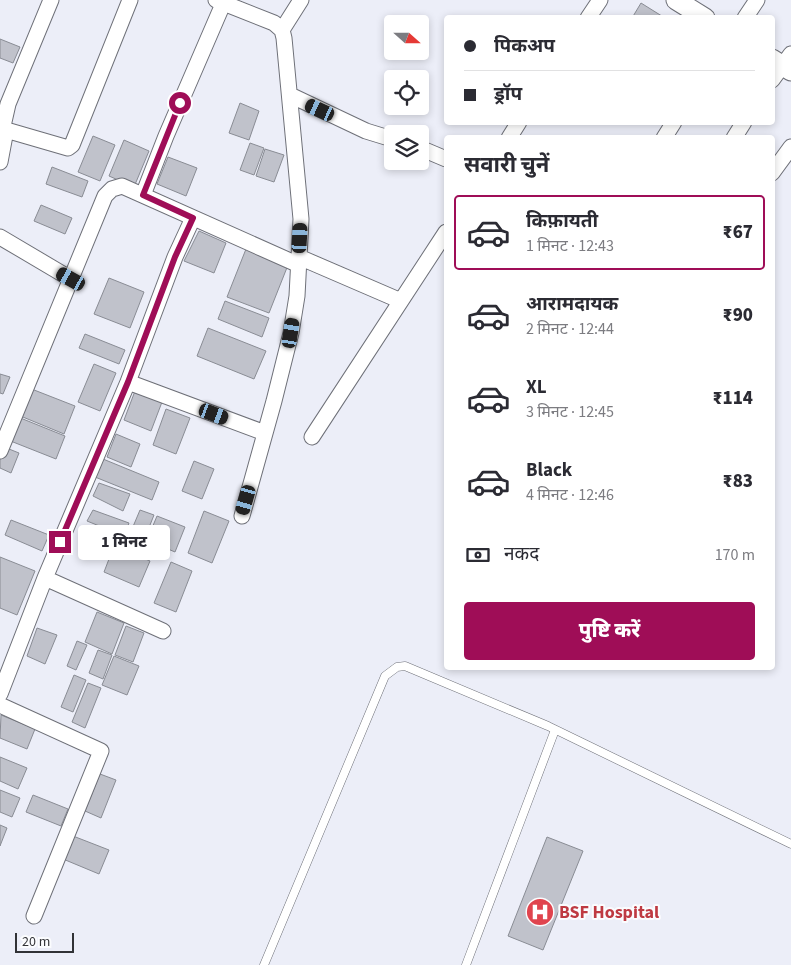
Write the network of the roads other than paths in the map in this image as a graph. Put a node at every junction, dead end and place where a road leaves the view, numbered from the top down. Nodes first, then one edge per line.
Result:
1 (51, 0) edge
2 (130, 0) edge
3 (301, 0) edge
4 (600, 0) edge
5 (676, 0) edge
6 (757, 0) edge
7 (219, 2) edge
8 (590, 15) edge
9 (700, 15) edge
10 (747, 15) edge
11 (282, 30) junction
12 (290, 95) junction
13 (4, 102) edge
14 (6, 130) junction
15 (384, 137) edge
16 (791, 146) edge
17 (429, 152) edge
18 (444, 158) edge
19 (0, 162) edge
20 (775, 169) edge
21 (143, 195) junction
22 (193, 218) junction
23 (444, 235) edge
24 (0, 237) edge
25 (299, 261) junction
26 (71, 279) junction
27 (401, 301) junction
28 (128, 382) junction
29 (266, 434) junction
30 (312, 437) dead end
31 (0, 451) edge
32 (242, 516) dead end
33 (45, 578) junction
34 (163, 631) dead end
35 (0, 694) edge
36 (0, 705) edge
37 (555, 730) junction
38 (791, 844) edge
39 (34, 916) dead end
40 (264, 965) edge
41 (466, 965) edge

1 - 13 street
2 - 14 street
3 - 11 street
4 - 8 street
5 - 9 street
6 - 10 street
7 - 11 street
7 - 21 street
11 - 12 street
12 - 15 street
12 - 25 street
13 - 14 street
14 - 19 street
16 - 20 street
17 - 18 street
21 - 22 street
21 - 26 street
22 - 25 street
22 - 28 street
23 - 27 street
24 - 26 street
25 - 27 street
25 - 29 street
26 - 31 street
27 - 30 street
28 - 29 street
28 - 33 street
29 - 32 street
33 - 34 street
33 - 35 street
36 - 39 street
37 - 38 lane
37 - 40 lane
37 - 41 lane

